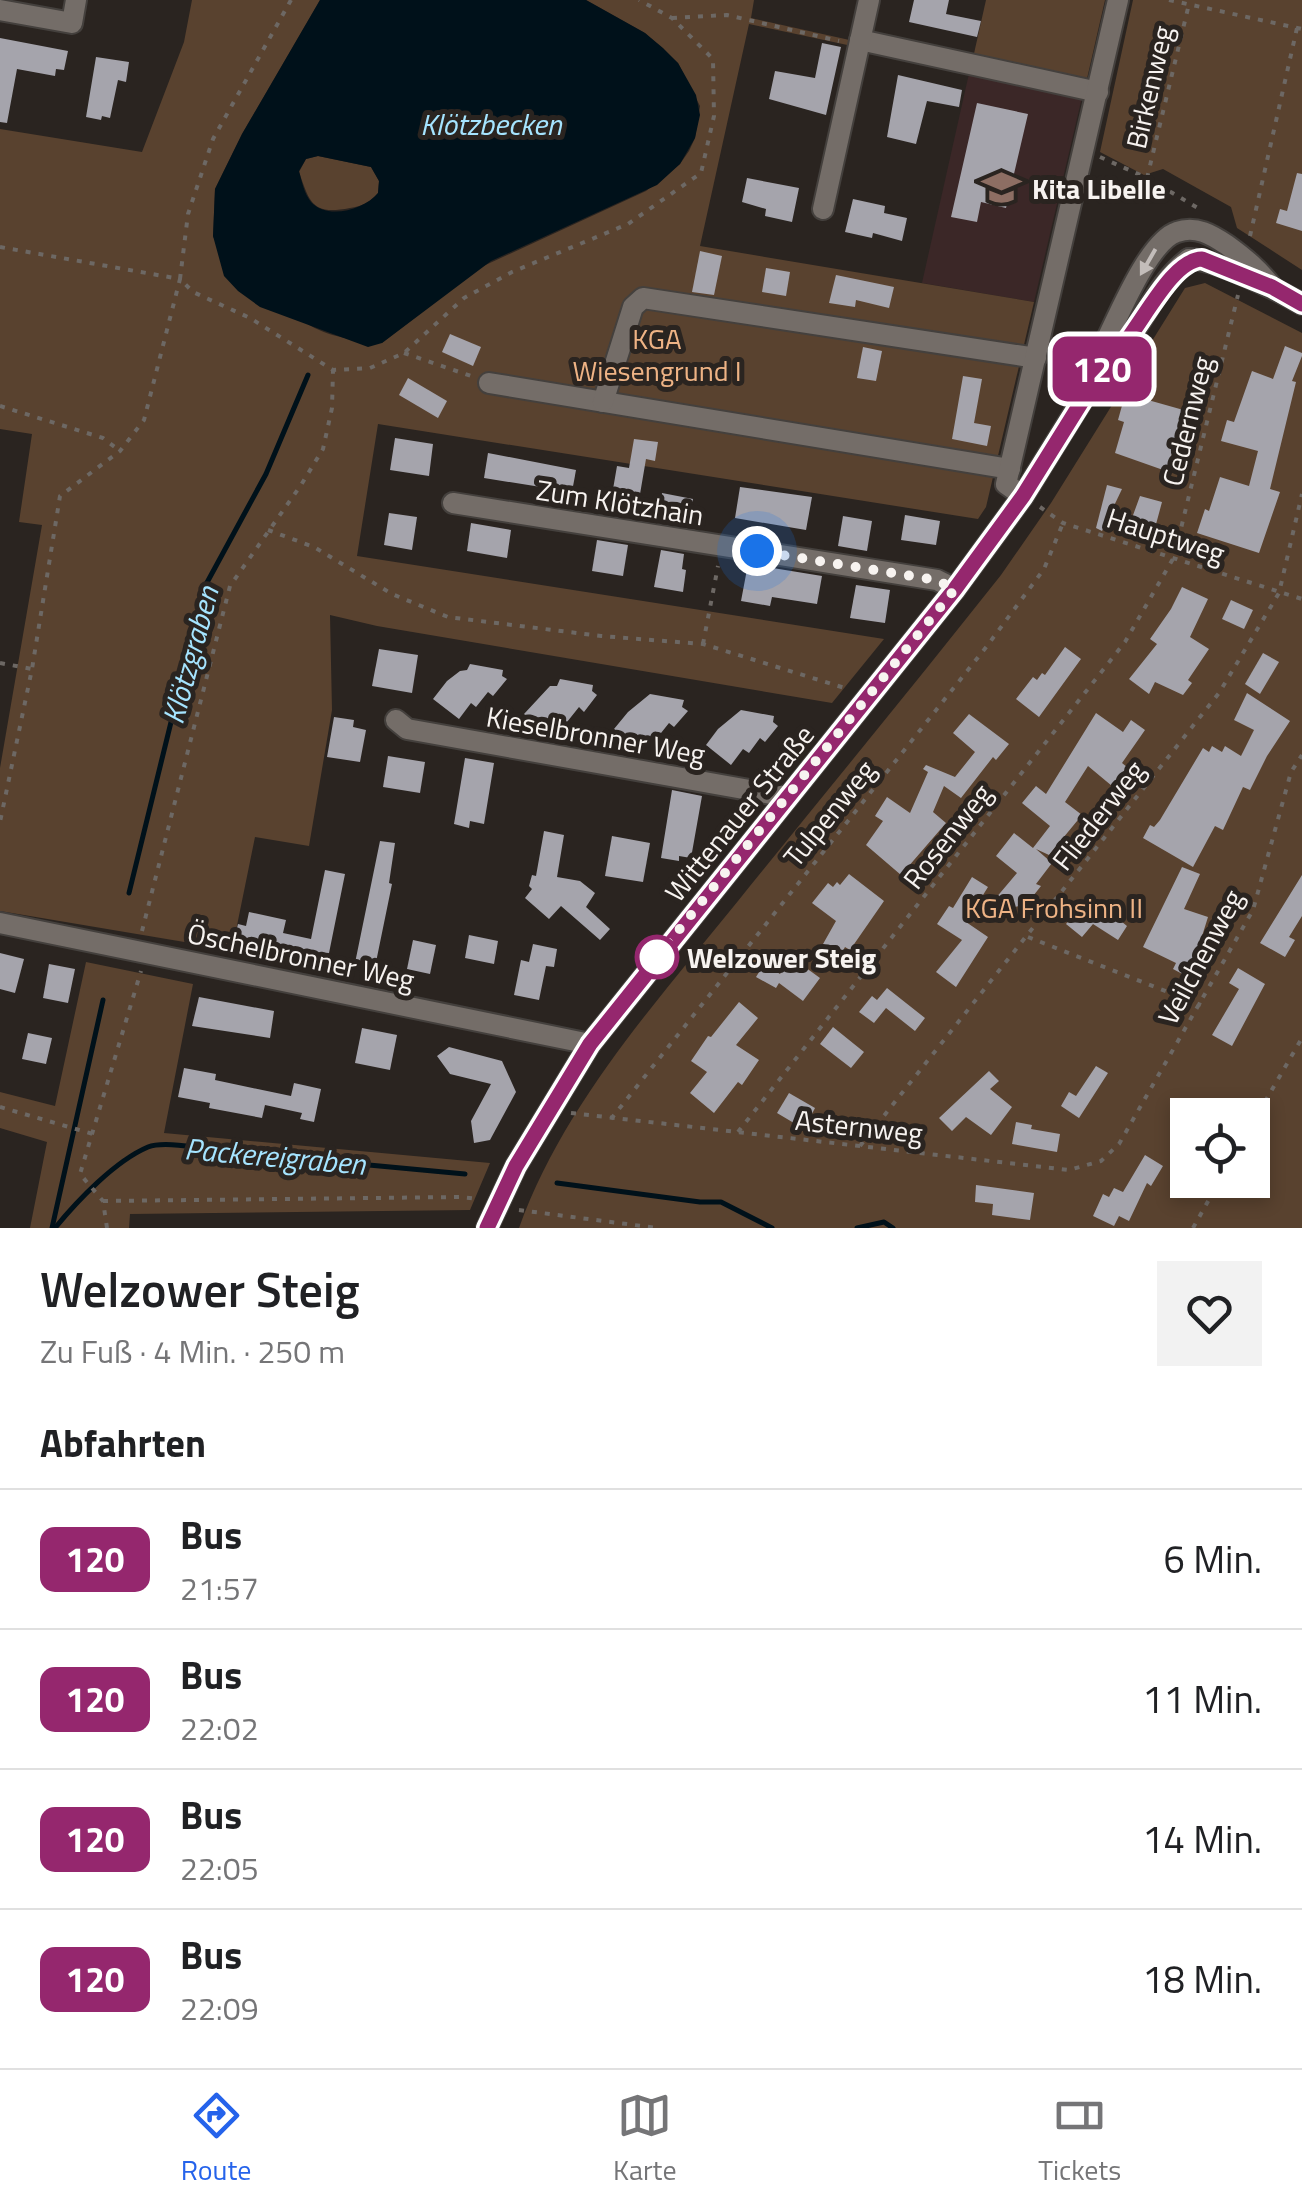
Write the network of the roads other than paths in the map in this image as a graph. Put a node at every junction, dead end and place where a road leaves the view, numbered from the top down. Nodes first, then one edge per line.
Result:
1 (76, 0) edge
2 (869, 0) edge
3 (1118, 0) edge
4 (0, 10) edge
5 (860, 40) junction
6 (1098, 92) junction
7 (823, 209) dead end
8 (1177, 232) junction
9 (1189, 260) junction
10 (1272, 287) junction
11 (1302, 304) edge
12 (1036, 358) junction
13 (1104, 366) junction
14 (489, 383) road end
15 (603, 402) junction
16 (1010, 469) junction
17 (1023, 496) junction
18 (453, 503) dead end
19 (955, 589) junction
20 (396, 720) dead end
21 (788, 797) junction
22 (0, 923) edge
23 (590, 1044) junction
24 (487, 1228) edge

1 - 4 street
2 - 5 street
3 - 6 street
5 - 6 street
5 - 7 street
6 - 12 street
8 - 9 street
8 - 10 street
8 -> 13 street, Wittenauer Straße
9 - 10 street
9 - 13 street, Wittenauer Straße
10 - 11 street
12 - 15 street
12 - 16 street
13 - 17 street, Wittenauer Straße
14 - 15 street
15 - 16 street
16 - 17 street
17 - 19 street, Wittenauer Straße
18 - 19 street, Zum Klötzhain
19 - 21 street, Wittenauer Straße
20 - 21 street, Kieselbronner Weg
21 - 23 street, Wittenauer Straße
22 - 23 street, Öschelbronner Weg
23 - 24 street, Wittenauer Straße

